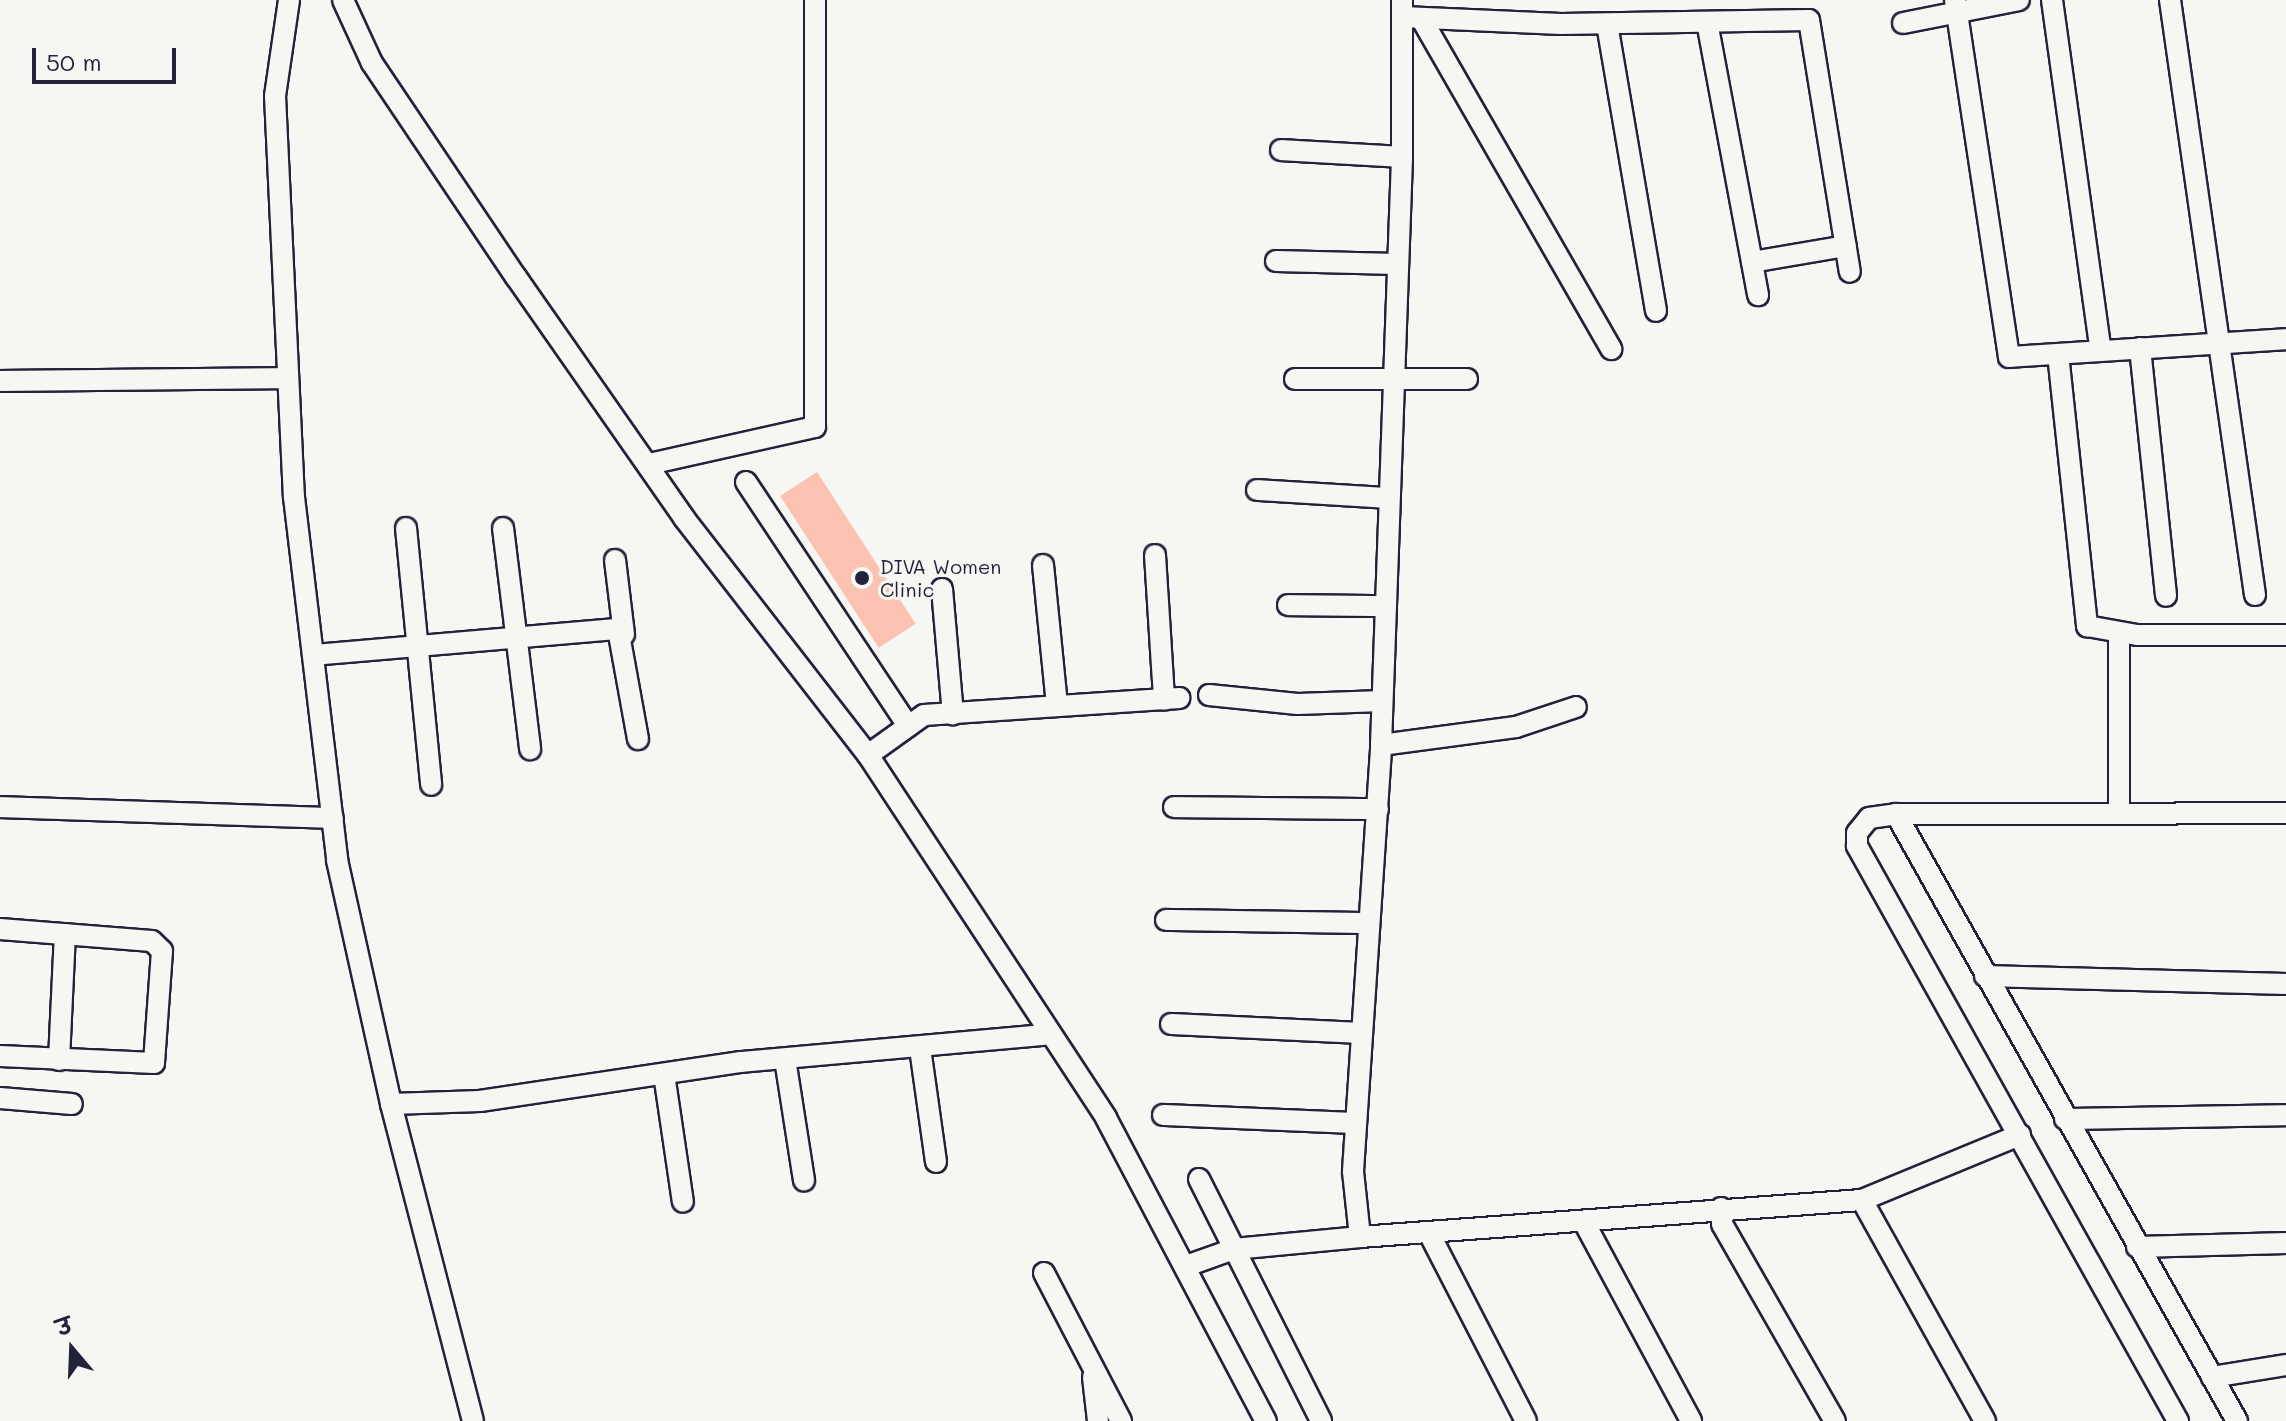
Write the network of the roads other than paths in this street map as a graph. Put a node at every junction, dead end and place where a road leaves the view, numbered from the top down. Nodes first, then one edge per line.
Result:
1 (289, 0) edge
2 (343, 0) edge
3 (815, 0) edge
4 (2019, 0) edge
5 (2052, 0) edge
6 (2170, 0) edge
7 (1955, 6) edge
8 (1808, 10) edge
9 (1409, 12) edge
10 (1707, 22) junction
11 (1903, 23) dead end
12 (1607, 24) junction
13 (1281, 150) dead end
14 (1402, 157) junction
15 (1846, 246) junction
16 (1276, 261) dead end
17 (1752, 262) junction
18 (1397, 264) junction
19 (1850, 272) dead end
20 (1758, 295) dead end
21 (1656, 311) dead end
22 (2286, 339) edge
23 (2219, 343) junction
24 (2140, 348) junction
25 (1611, 349) dead end
26 (2101, 351) junction
27 (2058, 354) junction
28 (287, 378) junction
29 (1295, 379) dead end
30 (1393, 379) junction
31 (1467, 379) dead end
32 (0, 381) edge
33 (649, 464) junction
34 (746, 482) dead end
35 (1257, 490) dead end
36 (1388, 498) junction
37 (406, 528) dead end
38 (503, 528) dead end
39 (1155, 555) dead end
40 (615, 560) dead end
41 (1043, 565) dead end
42 (942, 589) dead end
43 (2255, 595) dead end
44 (2166, 596) dead end
45 (1288, 605) dead end
46 (1386, 606) junction
47 (2119, 632) junction
48 (624, 634) junction
49 (2286, 635) edge
50 (518, 638) junction
51 (415, 647) junction
52 (313, 655) junction
53 (1209, 695) dead end
54 (1382, 701) junction
55 (1057, 705) junction
56 (1576, 707) dead end
57 (953, 715) junction
58 (908, 726) junction
59 (638, 739) dead end
60 (1381, 745) junction
61 (530, 749) dead end
62 (868, 755) junction
63 (431, 785) dead end
64 (0, 807) edge
65 (1174, 807) dead end
66 (1378, 809) junction
67 (2119, 812) junction
68 (2286, 813) edge
69 (1896, 814) junction
70 (333, 818) junction
71 (1166, 920) dead end
72 (1368, 923) junction
73 (0, 929) edge
74 (65, 934) junction
75 (1985, 976) junction
76 (2286, 984) edge
77 (1171, 1024) dead end
78 (1362, 1033) junction
79 (1046, 1035) junction
80 (920, 1048) junction
81 (0, 1056) edge
82 (785, 1059) junction
83 (59, 1060) junction
84 (664, 1074) junction
85 (0, 1098) edge
86 (72, 1104) dead end
87 (391, 1104) junction
88 (1163, 1115) dead end
89 (2286, 1115) edge
90 (2065, 1119) junction
91 (1356, 1123) junction
92 (2020, 1135) junction
93 (936, 1162) dead end
94 (1199, 1179) dead end
95 (804, 1181) dead end
96 (1862, 1200) junction
97 (683, 1202) dead end
98 (1721, 1208) junction
99 (1584, 1222) junction
100 (1430, 1235) junction
101 (1360, 1237) junction
102 (2286, 1243) edge
103 (2137, 1247) junction
104 (1234, 1249) junction
105 (1189, 1265) junction
106 (1044, 1273) dead end
107 (1092, 1365) junction
108 (2286, 1365) edge
109 (2212, 1377) junction
110 (473, 1421) edge
111 (1098, 1421) edge
112 (1121, 1421) edge
113 (1266, 1421) edge
114 (1321, 1421) edge
115 (1526, 1421) edge
116 (1691, 1421) edge
117 (1835, 1421) edge
118 (1985, 1421) edge
119 (2178, 1421) edge
120 (2237, 1421) edge

1 - 28 street
2 - 33 street
3 - 33 street
4 - 7 street
5 - 26 street
6 - 23 street
7 - 11 street
7 - 27 street
8 - 10 street
8 - 15 street
9 - 12 street
9 - 14 street
9 - 25 street
10 - 12 street
10 - 17 street
12 - 21 street
13 - 14 street
14 - 18 street
15 - 17 street
15 - 19 street
16 - 18 street
17 - 20 street
18 - 30 street
22 - 23 street
23 - 24 street
23 - 43 street
24 - 26 street
24 - 44 street
26 - 27 street
27 - 47 street
28 - 32 street
28 - 52 street
29 - 30 street
30 - 31 street
30 - 36 street
33 - 62 street
34 - 58 street
35 - 36 street
36 - 46 street
37 - 51 street
38 - 50 street
39 - 55 street
40 - 48 street
41 - 55 street
42 - 57 street
45 - 46 street
46 - 54 street
47 - 49 street
47 - 67 street
48 - 50 street
48 - 59 street
50 - 51 street
50 - 61 street
51 - 52 street
51 - 63 street
52 - 70 street
53 - 54 street
54 - 60 street
55 - 57 street
56 - 60 street
57 - 58 street
58 - 62 street
60 - 66 street
62 - 79 street
64 - 70 street
65 - 66 street
66 - 72 street
67 - 68 street
67 - 69 street
69 - 75 street
69 - 92 street
70 - 87 street
71 - 72 street
72 - 78 street
73 - 74 street
74 - 83 street
74 - 83 street
75 - 76 street
75 - 90 street
77 - 78 street
78 - 91 street
79 - 80 street
79 - 105 street
80 - 82 street
80 - 93 street
81 - 83 street
82 - 84 street
82 - 95 street
84 - 87 street
84 - 97 street
85 - 86 street
87 - 110 street
88 - 91 street
89 - 90 street
90 - 103 street
91 - 101 street
92 - 96 street
92 - 119 street
94 - 104 street
96 - 98 street
96 - 118 street
98 - 99 street
98 - 117 street
99 - 100 street
99 - 116 street
100 - 101 street
100 - 115 street
101 - 104 street
102 - 103 street
103 - 109 street
104 - 105 street
104 - 114 street
105 - 113 street
106 - 107 street
107 - 111 street
107 - 112 street
108 - 109 street
109 - 120 street

